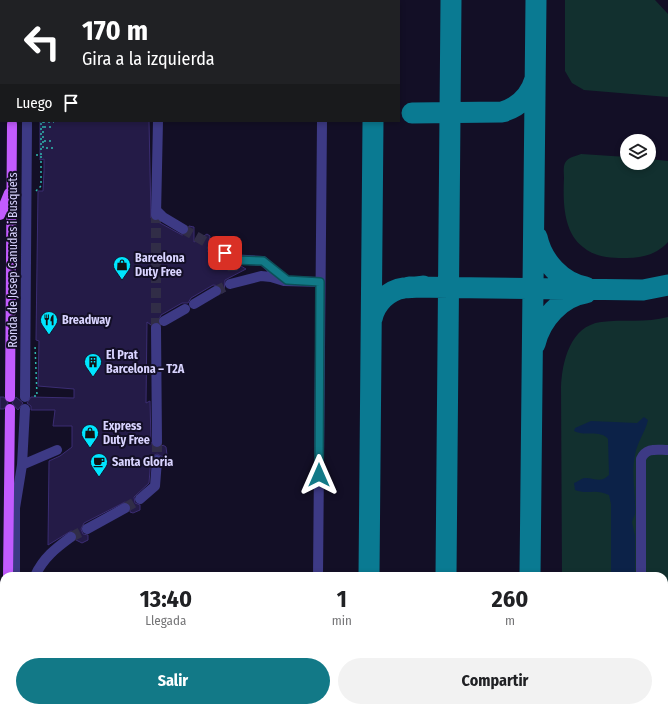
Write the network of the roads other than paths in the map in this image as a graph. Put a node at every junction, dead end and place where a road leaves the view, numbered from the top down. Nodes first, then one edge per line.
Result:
1 (158, 122) edge
2 (322, 122) edge
3 (12, 124) dead end
4 (27, 124) dead end
5 (11, 189) junction
6 (0, 215) edge
7 (184, 229) tunnel mouth
8 (229, 258) tunnel mouth
9 (291, 282) junction
10 (320, 282) junction
11 (194, 304) dead end
12 (185, 309) dead end
13 (10, 397) dead end
14 (25, 397) dead end
15 (10, 409) dead end
16 (25, 409) dead end
17 (157, 442) tunnel mouth
18 (57, 450) dead end
19 (668, 450) edge
20 (157, 460) tunnel mouth
21 (22, 465) junction
22 (140, 499) tunnel mouth
23 (125, 508) tunnel mouth
24 (88, 529) tunnel mouth
25 (72, 538) tunnel mouth
26 (8, 572) edge
27 (15, 572) edge
28 (37, 572) edge
29 (318, 572) edge
30 (641, 572) edge

1 - 7 lane
2 - 10 lane
3 - 5 main road, Ronda de Josep Canudas i Busquets
4 - 14 lane, Ronda de Josep Canudas i Busquets
5 - 6 main road
5 - 13 main road, Ronda de Josep Canudas i Busquets
8 - 9 lane
9 - 10 lane
9 - 11 lane
10 - 29 lane
12 - 17 lane
15 - 26 main road
16 - 21 lane
18 - 21 lane
19 - 30 lane
20 - 22 lane
21 - 27 lane
23 - 24 lane
25 - 28 lane

